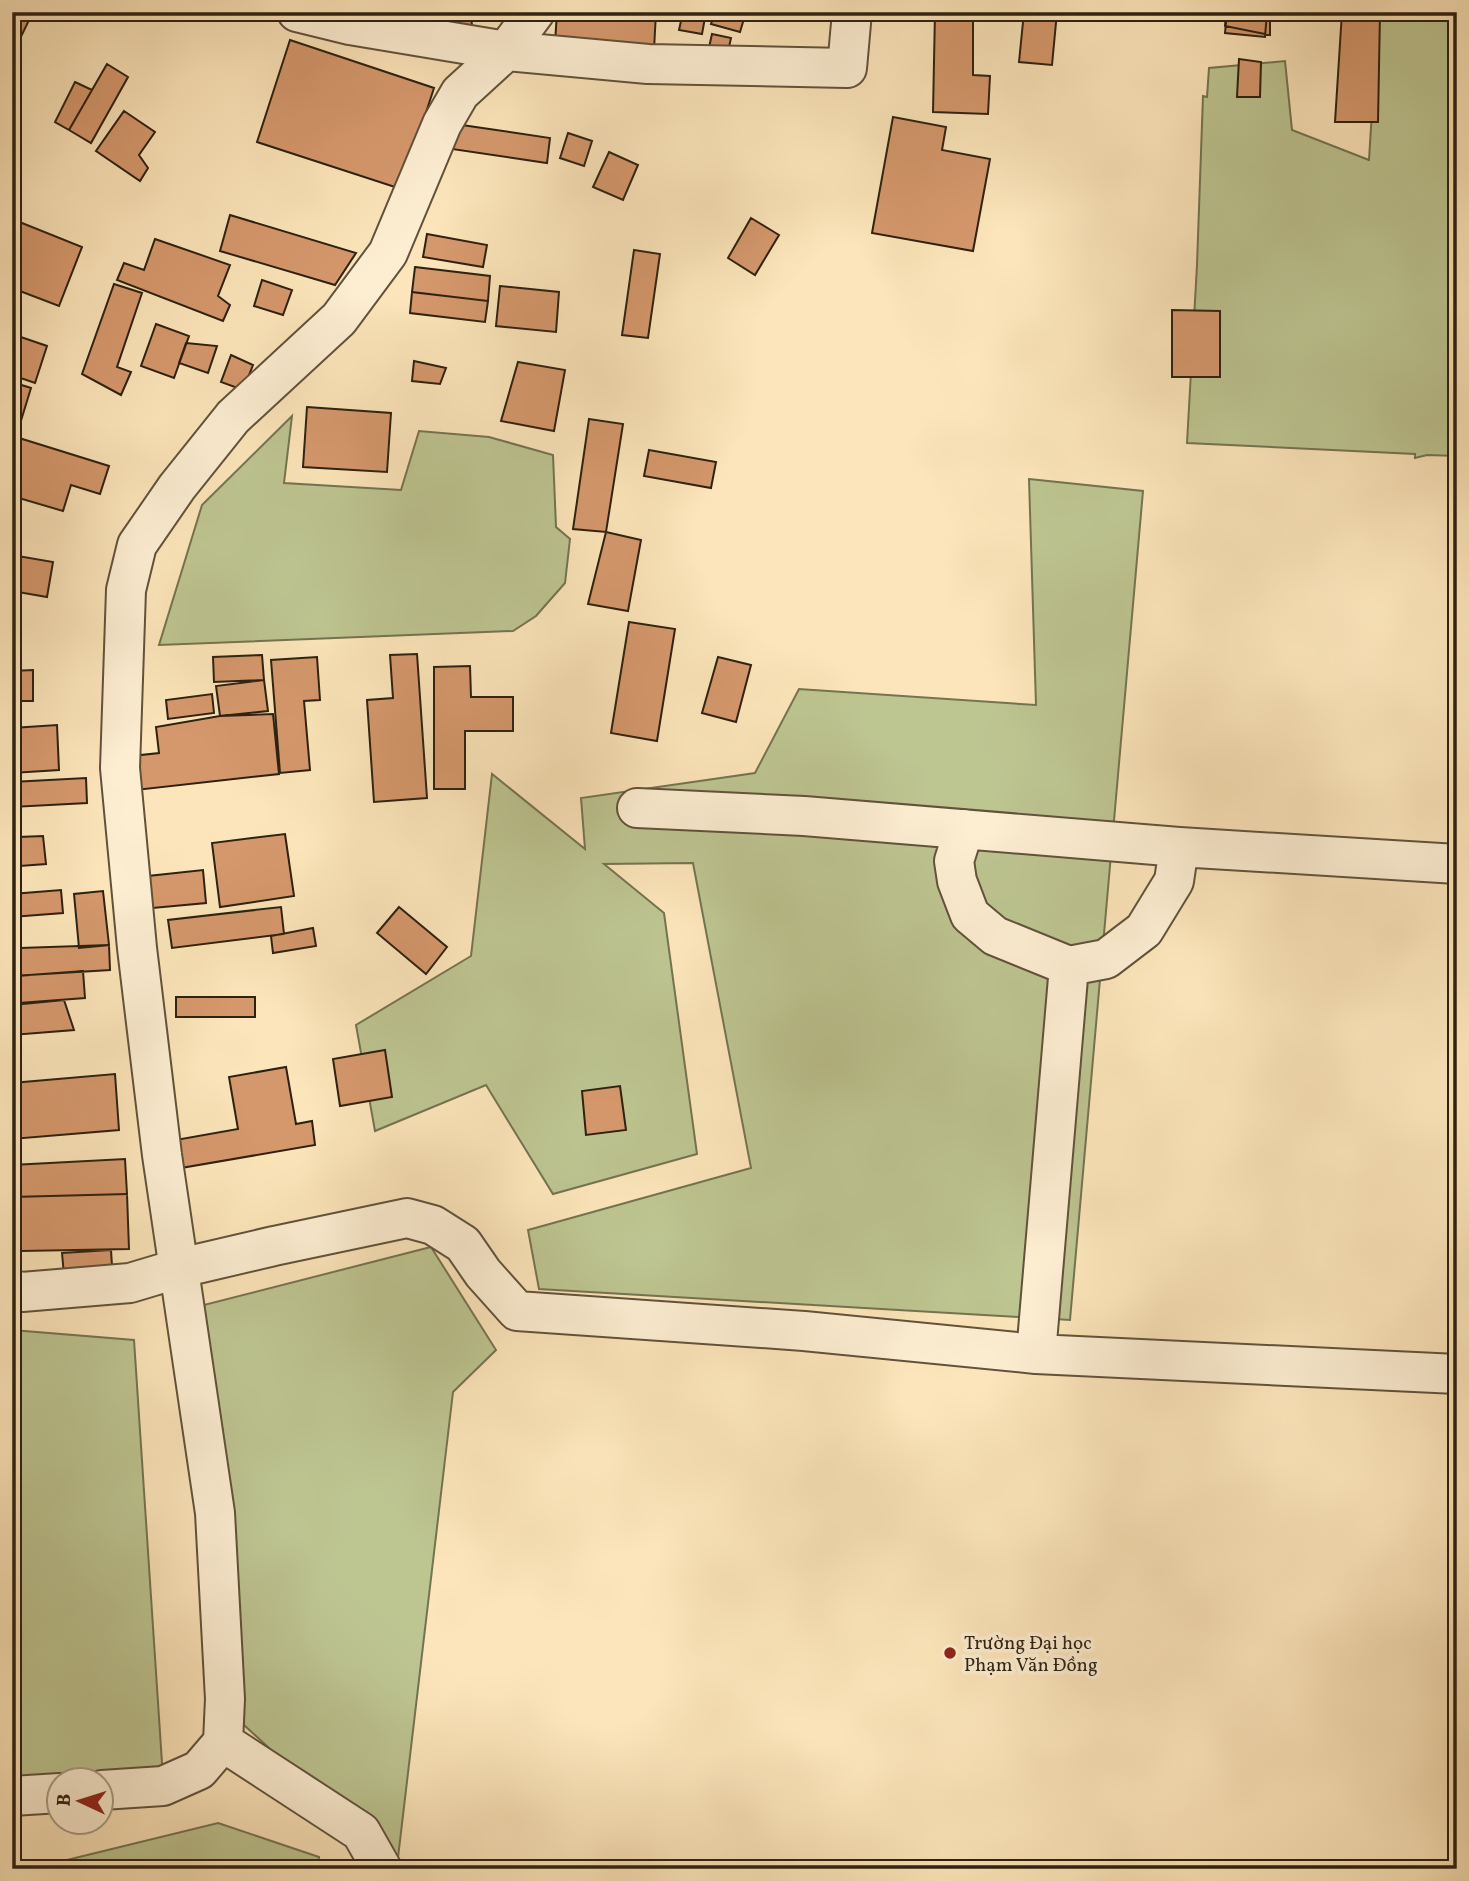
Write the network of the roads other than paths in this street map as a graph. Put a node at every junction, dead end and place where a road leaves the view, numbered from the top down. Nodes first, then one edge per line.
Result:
1 (296, 12) edge
2 (535, 12) edge
3 (852, 12) edge
4 (506, 51) junction
5 (637, 808) dead end
6 (964, 829) junction
7 (1179, 847) junction
8 (1457, 864) edge
9 (1069, 966) junction
10 (180, 1268) junction
11 (12, 1290) edge
12 (1036, 1354) junction
13 (1457, 1374) edge
14 (223, 1742) junction
15 (116, 1789) edge
16 (46, 1794) edge
17 (12, 1796) edge
18 (382, 1869) edge

1 - 4 street
2 - 4 street
3 - 4 street
4 - 10 street
5 - 6 street
6 - 7 street
6 - 9 street
7 - 8 street
7 - 9 street
9 - 12 street
10 - 11 street
10 - 12 street
10 - 14 street
12 - 13 street
14 - 15 street
14 - 18 street
16 - 17 street

